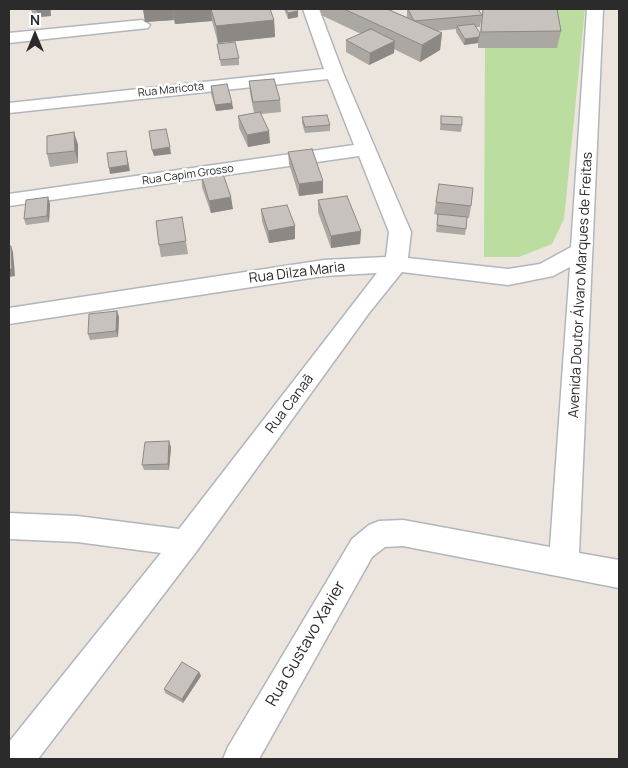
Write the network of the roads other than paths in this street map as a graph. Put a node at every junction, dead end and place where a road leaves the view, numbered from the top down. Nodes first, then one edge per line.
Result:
1 (311, 9) edge
2 (596, 9) edge
3 (142, 25) dead end
4 (9, 38) edge
5 (334, 73) junction
6 (9, 108) edge
7 (367, 149) junction
8 (9, 200) edge
9 (581, 251) junction
10 (396, 264) junction
11 (9, 316) edge
12 (9, 526) edge
13 (186, 542) junction
14 (564, 562) junction
15 (619, 574) edge
16 (16, 759) edge
17 (240, 759) edge

1 - 5 street
2 - 9 street, Avenida Doutor Álvaro Marques de Freitas
3 - 4 street
5 - 6 street, Rua Maricota
5 - 7 street
7 - 8 street, Rua Capim Grosso
7 - 10 street
9 - 10 street, Rua Dilza Maria
9 - 14 street, Avenida Doutor Álvaro Marques de Freitas
10 - 11 street, Rua Dilza Maria
10 - 13 street, Rua Canaã
12 - 13 street
13 - 16 street, Rua Canaã
14 - 15 street
14 - 17 street, Rua Gustavo Xavier

